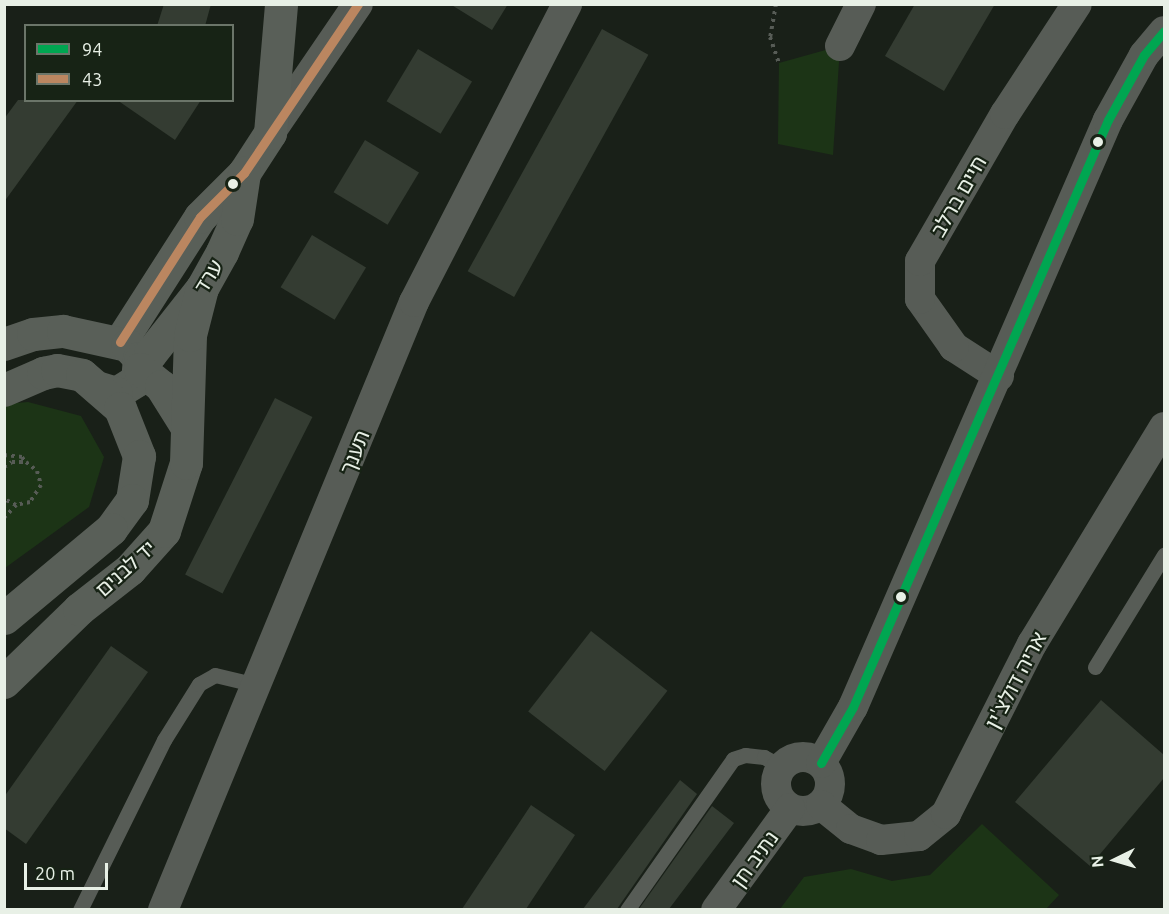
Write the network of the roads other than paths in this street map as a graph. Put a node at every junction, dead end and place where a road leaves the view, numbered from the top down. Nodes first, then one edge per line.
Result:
1 (281, 4) edge
2 (358, 4) edge
3 (567, 4) edge
4 (861, 4) edge
5 (1077, 4) edge
6 (1164, 31) edge
7 (840, 46) dead end
8 (270, 133) junction
9 (244, 174) junction
10 (202, 288) junction
11 (4, 344) edge
12 (128, 353) junction
13 (999, 376) junction
14 (97, 386) junction
15 (4, 390) edge
16 (186, 426) junction
17 (1164, 427) edge
18 (1164, 555) edge
19 (4, 618) edge
20 (1095, 667) dead end
21 (4, 682) edge
22 (257, 685) junction
23 (821, 763) junction
24 (782, 767) junction
25 (821, 805) junction
26 (790, 807) junction
27 (80, 909) edge
28 (163, 909) edge
29 (627, 909) edge
30 (716, 909) edge

1 - 8 street
2 - 8 street, ערד
3 - 22 street, תענך
4 - 7 street
5 - 13 street, חיים ברלב
6 - 13 street
8 - 9 street, ערד
9 - 10 street, ערד
9 - 12 street, ערד
10 - 12 street, ערד
10 - 16 street, יד לבנים
11 - 12 street
12 - 14 street
12 - 14 street, יד לבנים
12 - 16 street
13 - 23 street
14 - 15 street, יד לבנים
14 - 19 street, יד לבנים
16 - 21 street, יד לבנים
17 - 25 street, אריה דולצ'ין
18 - 20 lane
22 - 27 lane
22 - 28 street, תענך
23 - 24 street
23 - 25 street
24 - 26 street
24 - 29 lane
25 - 26 street
26 - 30 street, נתיב חן

